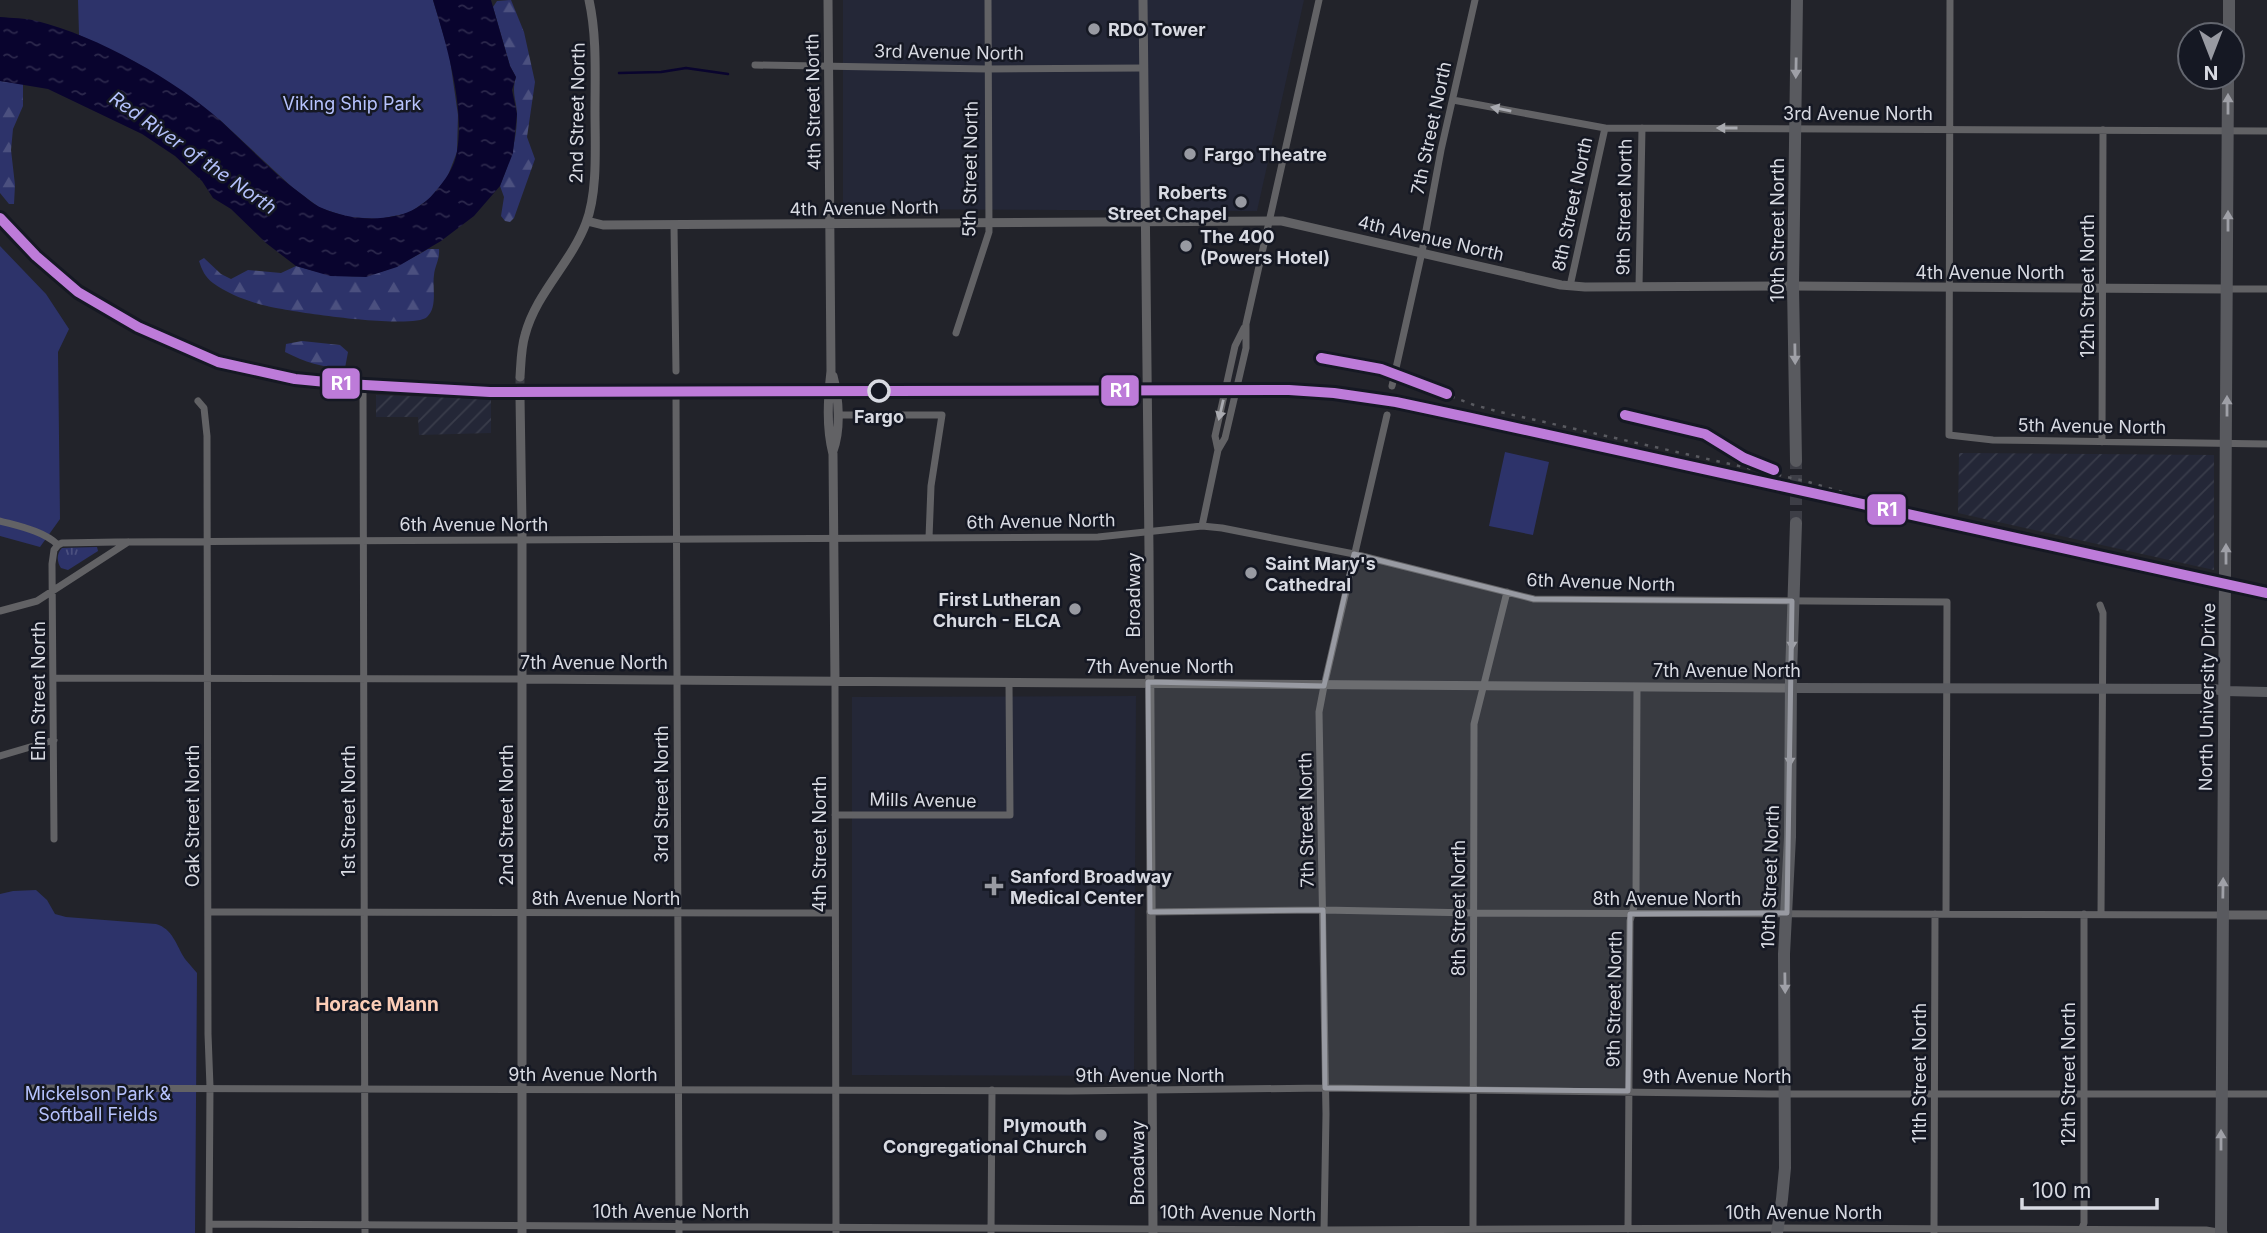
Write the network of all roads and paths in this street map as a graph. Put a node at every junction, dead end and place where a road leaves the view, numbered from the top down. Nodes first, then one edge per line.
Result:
1 (589, 0) edge
2 (828, 0) edge
3 (988, 0) edge
4 (1143, 0) edge
5 (1320, 0) edge
6 (1475, 0) edge
7 (1797, 0) edge
8 (1950, 0) edge
9 (2229, 0) edge
10 (2228, 21) edge
11 (755, 65) dead end
12 (828, 67) junction
13 (1143, 68) junction
14 (987, 69) junction
15 (2228, 91) edge
16 (1452, 100) junction
17 (1605, 128) junction
18 (1642, 128) junction
19 (1795, 128) junction
20 (1950, 129) junction
21 (2103, 130) junction
22 (2228, 130) junction
23 (2267, 131) edge
24 (587, 221) junction
25 (1269, 221) junction
26 (988, 223) junction
27 (1145, 223) junction
28 (674, 225) junction
29 (830, 225) junction
30 (1422, 252) junction
31 (1570, 286) junction
32 (1793, 286) junction
33 (1639, 287) junction
34 (1949, 287) junction
35 (2103, 288) junction
36 (2227, 289) junction
37 (2267, 289) edge
38 (956, 333) dead end
39 (676, 371) dead end
40 (831, 371) junction
41 (520, 377) tunnel mouth
42 (1392, 386) dead end
43 (363, 388) dead end
44 (676, 396) dead end
45 (520, 397) tunnel mouth
46 (198, 401) dead end
47 (838, 415) junction
48 (1387, 415) dead end
49 (2102, 442) junction
50 (2227, 443) junction
51 (2267, 444) edge
52 (832, 454) junction
53 (1796, 461) tunnel mouth
54 (0, 521) edge
55 (1796, 523) tunnel mouth
56 (1202, 526) junction
57 (1149, 533) junction
58 (833, 537) junction
59 (929, 537) junction
60 (677, 539) junction
61 (522, 540) junction
62 (363, 541) junction
63 (128, 542) junction
64 (206, 542) junction
65 (58, 545) junction
66 (1354, 555) junction
67 (52, 591) junction
68 (1507, 592) junction
69 (1793, 601) junction
70 (2100, 605) dead end
71 (0, 611) edge
72 (53, 678) junction
73 (208, 679) junction
74 (521, 679) junction
75 (363, 680) junction
76 (677, 680) junction
77 (835, 682) junction
78 (1149, 682) junction
79 (1009, 683) junction
80 (1483, 685) junction
81 (1324, 686) junction
82 (1637, 687) junction
83 (1791, 688) junction
84 (1946, 688) junction
85 (2102, 689) junction
86 (2225, 691) junction
87 (2267, 692) edge
88 (54, 740) junction
89 (0, 756) edge
90 (835, 815) junction
91 (54, 839) dead end
92 (1323, 910) junction
93 (208, 912) junction
94 (1150, 912) junction
95 (364, 913) junction
96 (522, 913) junction
97 (1474, 913) junction
98 (1787, 913) junction
99 (677, 914) junction
100 (835, 914) junction
101 (1633, 914) junction
102 (1935, 914) junction
103 (1946, 914) junction
104 (2084, 914) junction
105 (2101, 914) junction
106 (2223, 915) junction
107 (2267, 915) edge
108 (210, 1087) junction
109 (33, 1088) dead end
110 (1325, 1088) junction
111 (364, 1089) junction
112 (522, 1089) junction
113 (679, 1090) junction
114 (836, 1090) junction
115 (992, 1090) junction
116 (1473, 1090) junction
117 (1152, 1091) junction
118 (1628, 1091) junction
119 (1784, 1093) junction
120 (1935, 1094) junction
121 (2084, 1094) junction
122 (2221, 1094) junction
123 (2267, 1094) edge
124 (209, 1224) junction
125 (1473, 1228) junction
126 (1628, 1228) junction
127 (365, 1229) edge
128 (523, 1229) edge
129 (679, 1230) edge
130 (836, 1230) edge
131 (992, 1230) edge
132 (1153, 1230) edge
133 (1777, 1230) edge
134 (1324, 1231) edge
135 (1934, 1231) edge
136 (2081, 1231) edge
137 (209, 1233) edge
138 (2222, 1233) edge

1 - 24 street, 2nd Street North
2 - 12 street, 4th Street North
3 - 14 street, 5th Street North
4 - 13 street, Broadway
5 - 25 street
6 - 16 street, 7th Street North
7 -> 19 main road, 10th Street North
8 - 20 street
9 - 10 main road
11 - 12 street, 3rd Avenue North
12 - 14 street, 3rd Avenue North
12 - 29 street, 4th Street North
13 - 14 street, 3rd Avenue North
13 - 27 street, Broadway
14 - 26 street, 5th Street North
22 -> 15 main road, North University Drive
17 -> 16 street, 3rd Avenue North
16 - 30 street, 7th Street North
17 - 18 street, 3rd Avenue North
17 - 31 street, 8th Street North
19 -> 18 street, 3rd Avenue North
18 - 33 street, 9th Street North
19 - 20 street, 3rd Avenue North
19 - 32 main road, 10th Street North
20 - 21 street, 3rd Avenue North
20 - 34 street
21 - 22 street, 3rd Avenue North
21 - 35 street, 12th Street North
22 - 23 street, 3rd Avenue North
36 -> 22 main road, North University Drive
24 - 28 street, 4th Avenue North
24 - 41 street, 2nd Street North
25 - 27 street, 4th Avenue North
25 - 30 street, 4th Avenue North
25 - 56 street
26 - 27 street, 4th Avenue North
26 - 29 street, 4th Avenue North
26 - 38 street, 5th Street North
27 - 57 street, Broadway
28 - 29 street, 4th Avenue North
28 - 39 street
29 - 40 street, 4th Street North
30 - 31 street, 4th Avenue North
30 - 42 street, 7th Street North
31 - 33 street, 4th Avenue North
32 - 33 street, 4th Avenue North
32 - 34 street, 4th Avenue North
32 -> 53 main road, 10th Street North
34 - 35 street, 4th Avenue North
34 - 49 street, 5th Avenue North
35 - 36 street, 4th Avenue North
35 - 49 street, 12th Street North
36 - 37 street, 4th Avenue North
50 -> 36 main road, North University Drive
40 - 47 street, 4th Street North
40 - 52 street, 4th Street North
43 - 62 street, 1st Street North
44 - 60 street, 3rd Street North
45 - 61 street, 2nd Street North
46 - 64 street, Oak Street North
47 - 52 street, 4th Street North
47 - 59 street
48 - 66 street, 7th Street North
49 - 50 street, 5th Avenue North
50 - 51 street, 5th Avenue North
86 -> 50 main road, North University Drive
52 - 58 street, 4th Street North
54 - 65 street
55 - 69 main road, 10th Street North
56 - 57 street, 6th Avenue North
56 - 66 street, 6th Avenue North
57 - 59 street, 6th Avenue North
57 - 78 street, Broadway
58 - 59 street, 6th Avenue North
58 - 60 street, 6th Avenue North
58 - 77 street, 4th Street North
60 - 61 street, 6th Avenue North
60 - 76 street, 3rd Street North
61 - 62 street, 6th Avenue North
61 - 74 street, 2nd Street North
62 - 64 street, 6th Avenue North
62 - 75 street, 1st Street North
63 - 64 street, 6th Avenue North
63 - 65 street, 6th Avenue North
63 - 67 street
64 - 73 street, Oak Street North
65 - 67 street, Elm Street North
66 - 68 street, 6th Avenue North
66 - 81 street, 7th Street North
67 - 71 street
67 - 72 street, Elm Street North
68 - 69 street, 6th Avenue North
68 - 80 street, 8th Street North
69 -> 83 main road, 10th Street North
69 - 84 street, 6th Avenue North
70 - 85 street
72 - 73 street, 7th Avenue North
72 - 88 street, Elm Street North
73 - 75 street, 7th Avenue North
73 - 93 street, Oak Street North
74 - 75 street, 7th Avenue North
74 - 76 street, 7th Avenue North
74 - 96 street, 2nd Street North
75 - 95 street, 1st Street North
76 - 77 street, 7th Avenue North
76 - 99 street, 3rd Street North
77 - 79 street, 7th Avenue North
77 - 90 street, 4th Street North
78 - 79 street, 7th Avenue North
78 - 81 street, 7th Avenue North
78 - 94 street, Broadway
79 - 90 street, Mills Avenue
80 - 81 street, 7th Avenue North
80 - 82 street, 7th Avenue North
80 - 97 street, 8th Street North
81 - 92 street, 7th Street North
82 - 83 street, 7th Avenue North
82 - 101 street, 9th Street North
83 - 84 main road, 7th Avenue North
83 -> 98 main road, 10th Street North
84 - 85 main road, 7th Avenue North
84 - 103 street
85 - 86 main road, 7th Avenue North
85 - 105 street
86 - 87 main road, 7th Avenue North
106 -> 86 main road, North University Drive
88 - 89 street
88 - 91 street, Elm Street North
90 - 100 street, 4th Street North
92 - 94 street, 8th Avenue North
92 - 97 street, 8th Avenue North
92 - 110 street, 7th Street North
93 - 95 street, 8th Avenue North
93 - 108 street, Oak Street North
94 - 117 street, Broadway
95 - 96 street, 8th Avenue North
95 - 111 street, 1st Street North
96 - 99 street, 8th Avenue North
96 - 112 street, 2nd Street North
97 - 101 street, 8th Avenue North
97 - 116 street, 8th Street North
98 - 101 street, 8th Avenue North
98 - 102 street, 8th Avenue North
98 -> 119 main road, 10th Street North
99 - 100 street, 8th Avenue North
99 - 113 street, 3rd Street North
100 - 114 street, 4th Street North
101 - 118 street, 9th Street North
102 - 103 street, 8th Avenue North
102 - 120 street, 11th Street North
103 - 104 street, 8th Avenue North
104 - 105 street, 8th Avenue North
104 - 121 street, 12th Street North
105 - 106 street, 8th Avenue North
106 - 107 street, 8th Avenue North
106 - 122 main road, North University Drive
108 - 109 street, 9th Avenue North
108 - 111 street, 9th Avenue North
108 - 124 street, Oak Street North
110 - 116 street, 9th Avenue North
110 - 117 street, 9th Avenue North
110 - 134 street, 7th Street North
111 - 112 street, 9th Avenue North
111 - 127 street, 1st Street North
112 - 113 street, 9th Avenue North
112 - 128 street, 2nd Street North
113 - 114 street, 9th Avenue North
113 - 129 street, 3rd Street North
114 - 115 street, 9th Avenue North
114 - 130 street, 4th Street North
115 - 117 street, 9th Avenue North
115 - 131 street
116 - 118 street, 9th Avenue North
116 - 125 street, 8th Street North
117 - 132 street, Broadway
118 - 119 street, 9th Avenue North
118 - 126 street, 9th Street North
119 - 120 street, 9th Avenue North
119 - 133 main road, 10th Street North
120 - 121 street, 9th Avenue North
120 - 135 street, 11th Street North
121 - 122 street, 9th Avenue North
121 - 136 street, 12th Street North
122 - 123 street, 9th Avenue North
138 -> 122 main road, North University Drive
124 - 127 street, 10th Avenue North
124 - 137 street, Oak Street North
125 - 126 street, 10th Avenue North
125 - 134 street, 10th Avenue North
126 - 133 street, 10th Avenue North
127 - 128 street, 10th Avenue North
128 - 129 street, 10th Avenue North
129 - 130 street, 10th Avenue North
130 - 131 street, 10th Avenue North
131 - 132 street, 10th Avenue North
132 - 134 street, 10th Avenue North
133 - 135 street, 10th Avenue North
135 - 136 street, 10th Avenue North
136 - 138 street, 10th Avenue North

